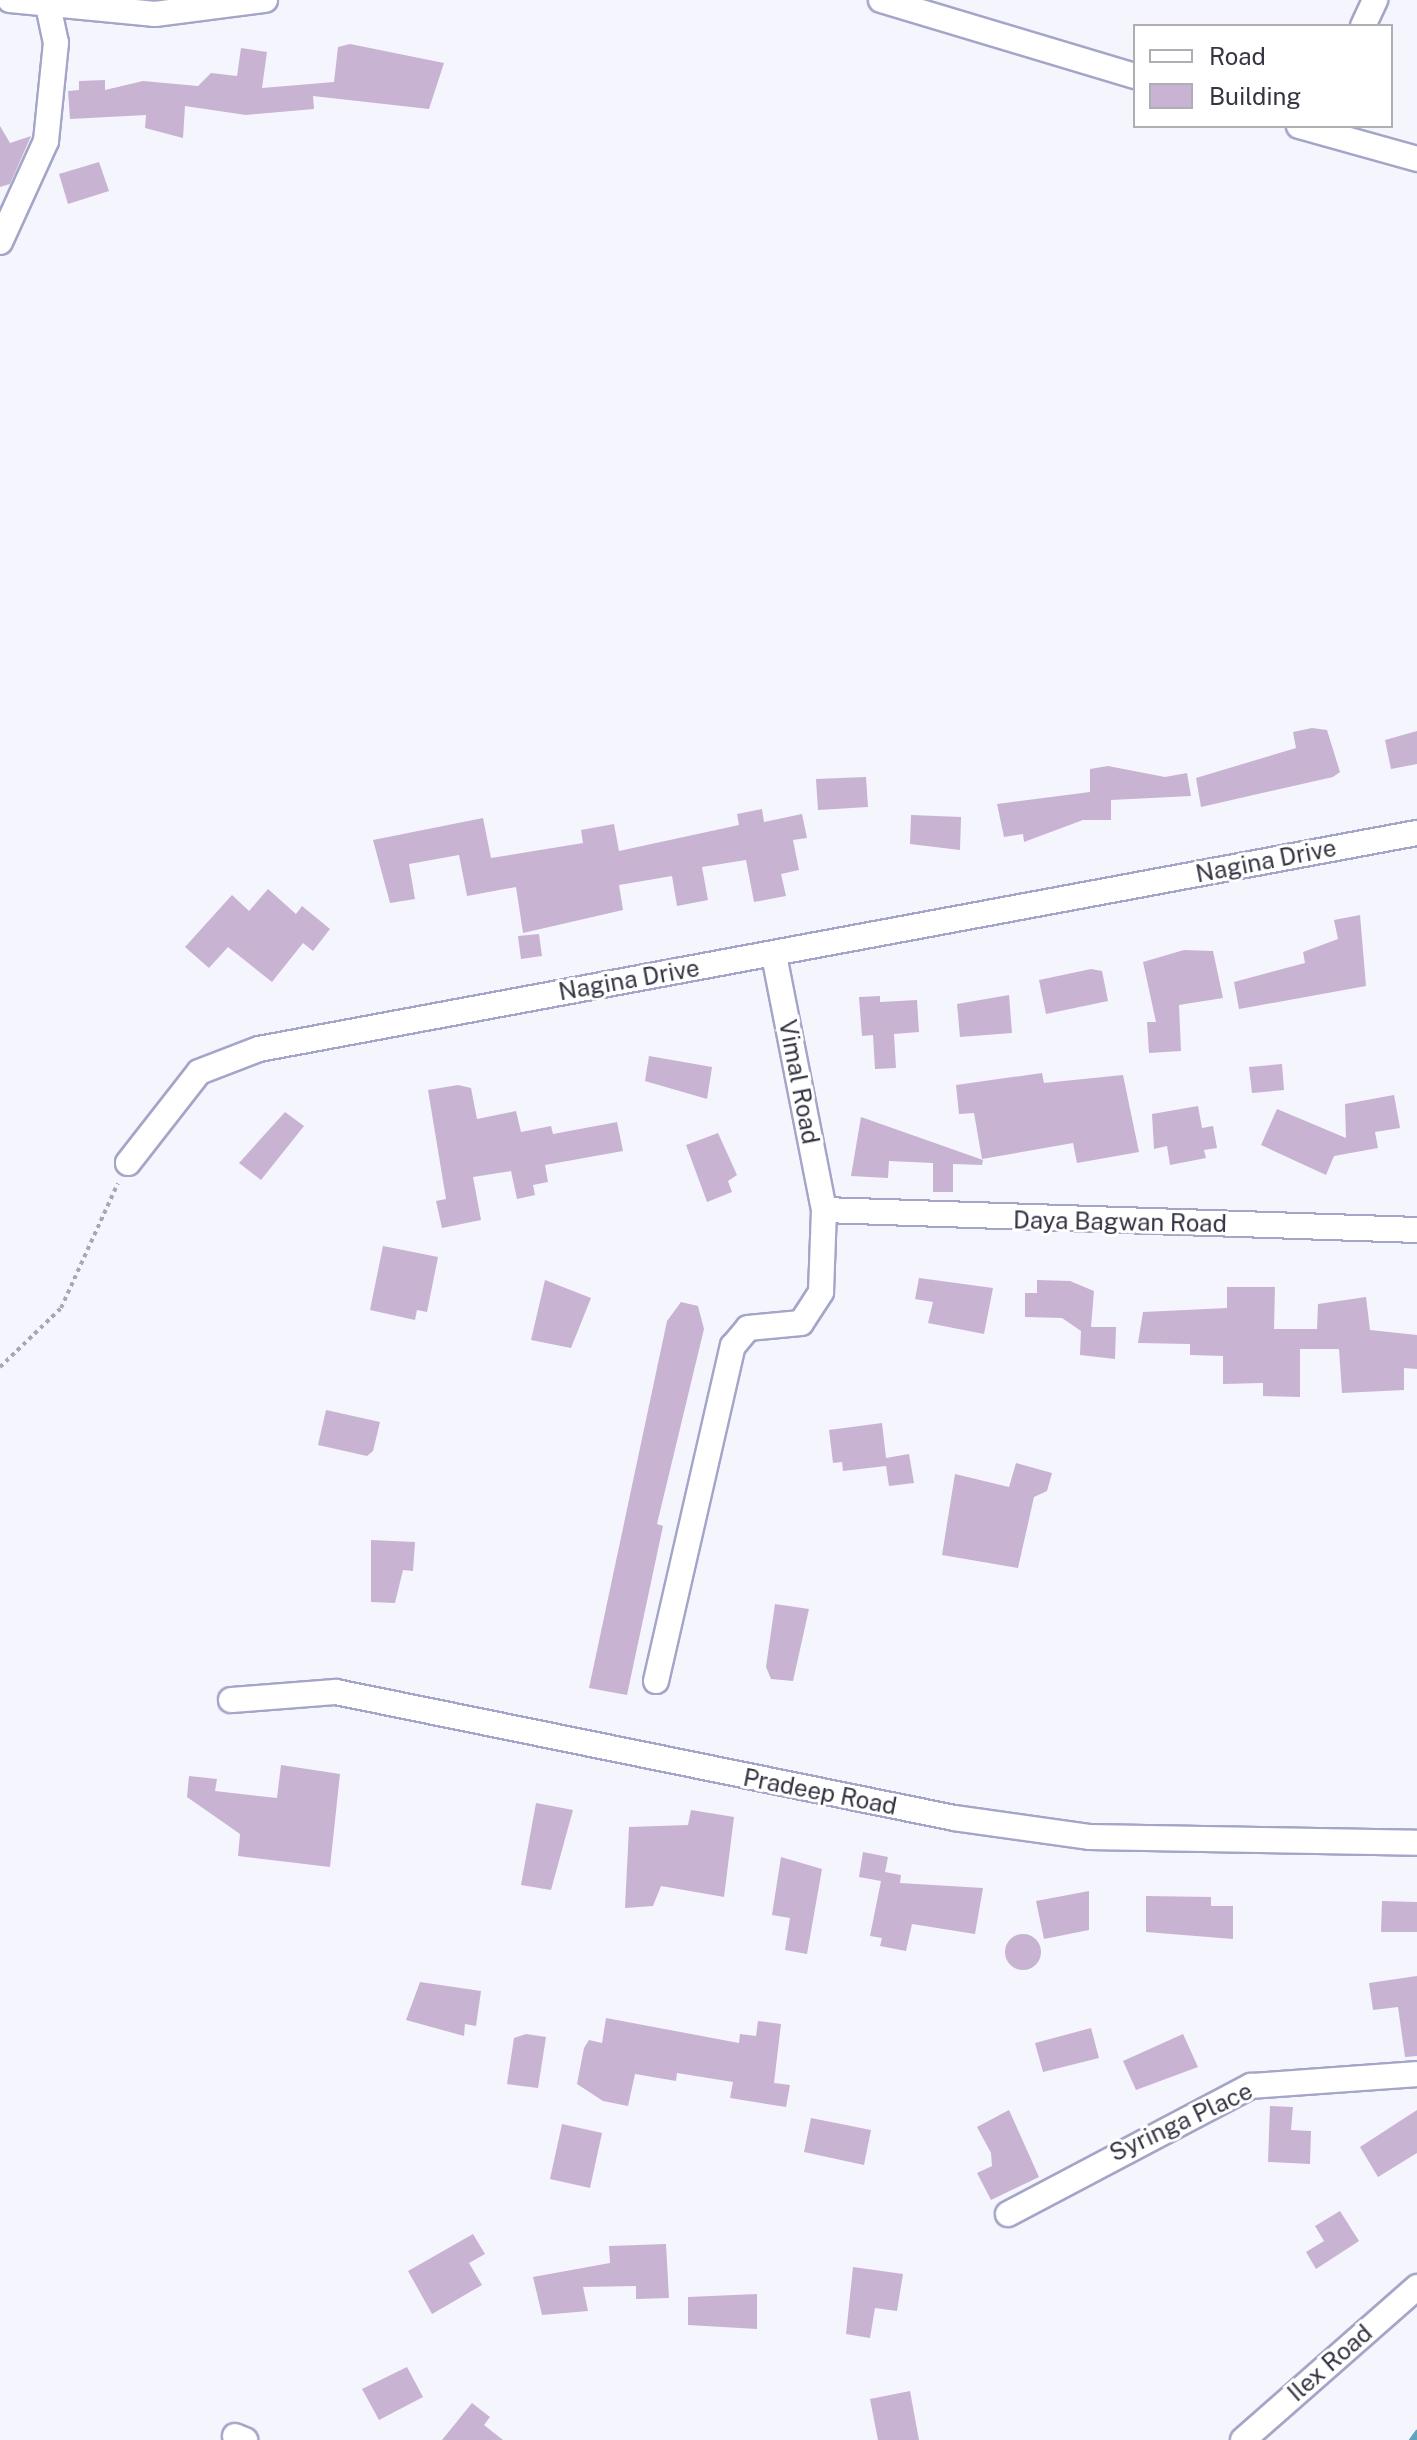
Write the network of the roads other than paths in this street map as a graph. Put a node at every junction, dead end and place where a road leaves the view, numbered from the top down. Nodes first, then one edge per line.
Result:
1 (10, 0) edge
2 (265, 0) edge
3 (881, 0) edge
4 (1372, 1) edge
5 (48, 6) junction
6 (1364, 24) edge
7 (1133, 75) edge
8 (1311, 128) edge
9 (1417, 159) edge
10 (0, 242) edge
11 (1417, 833) edge
12 (774, 954) junction
13 (128, 1163) road end
14 (824, 1210) junction
15 (1417, 1230) edge
16 (656, 1681) dead end
17 (231, 1700) dead end
18 (1417, 1843) edge
19 (1417, 2074) edge
20 (1008, 2214) dead end
21 (1417, 2287) edge
22 (1243, 2440) edge

1 - 5 street
2 - 5 street
3 - 7 street
4 - 6 street
5 - 10 street
8 - 9 street
11 - 12 street, Nagina Drive
12 - 13 street, Nagina Drive
12 - 14 street, Vimal Road
14 - 15 street, Daya Bagwan Road
14 - 16 street, Vimal Road
17 - 18 street, Pradeep Road
19 - 20 street, Syringa Place
21 - 22 street, Ilex Road

